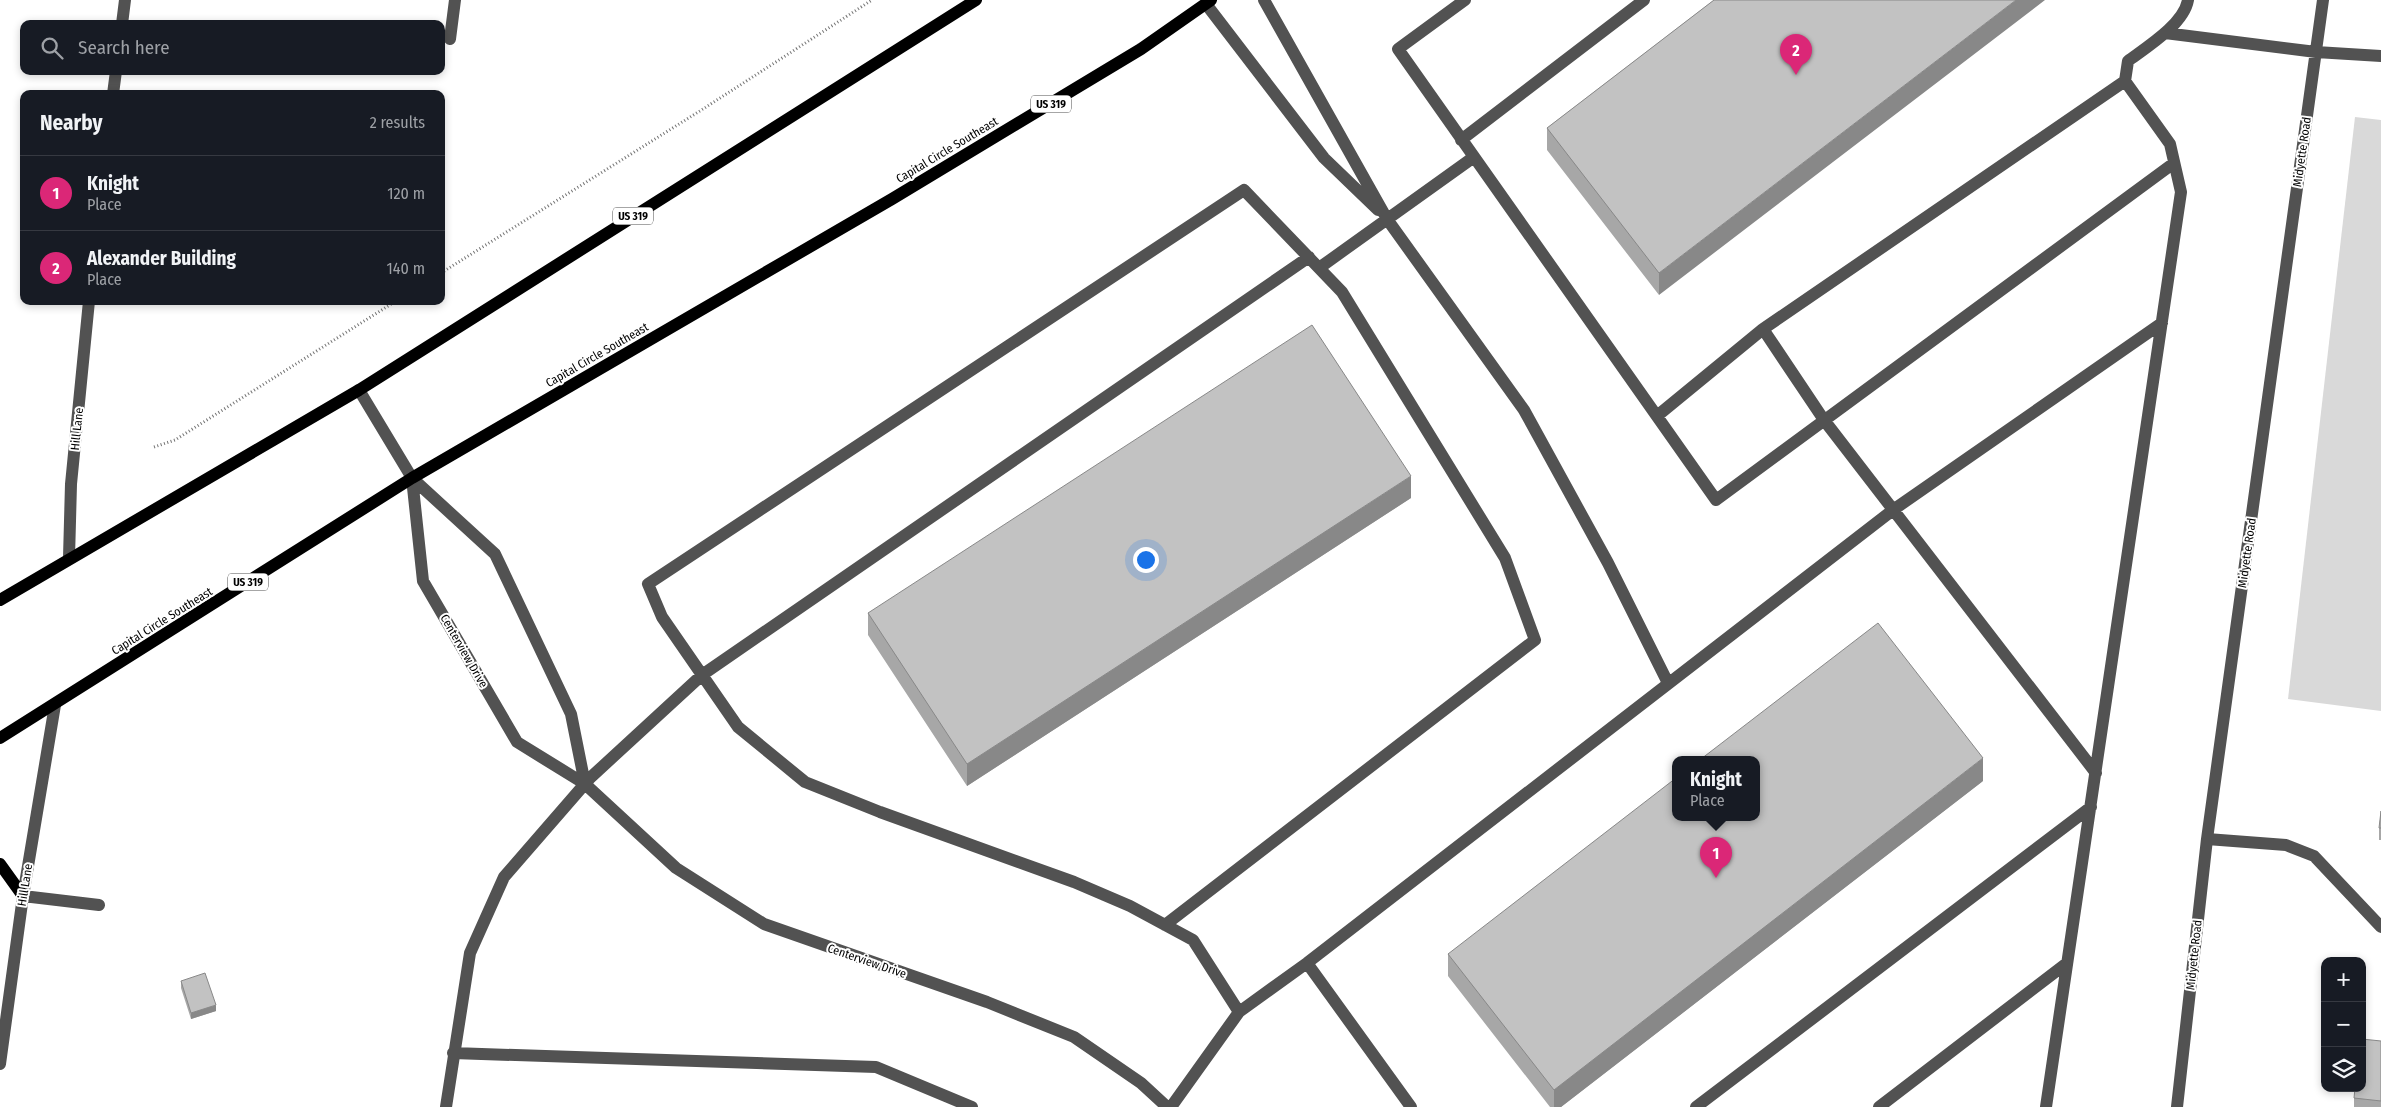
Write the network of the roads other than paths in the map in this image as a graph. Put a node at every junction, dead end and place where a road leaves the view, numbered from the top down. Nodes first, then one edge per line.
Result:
1 (125, 0) edge
2 (455, 0) edge
3 (976, 0) edge
4 (1264, 0) edge
5 (1465, 0) edge
6 (1644, 0) edge
7 (2188, 0) edge
8 (2323, 0) edge
9 (1208, 2) edge
10 (122, 20) edge
11 (2164, 33) junction
12 (450, 39) dead end
13 (2316, 52) junction
14 (2381, 56) edge
15 (115, 75) edge
16 (2126, 81) junction
17 (114, 90) edge
18 (1462, 140) junction
19 (1474, 157) junction
20 (2174, 163) junction
21 (1387, 219) junction
22 (1309, 257) junction
23 (1319, 268) junction
24 (89, 305) edge
25 (2162, 323) junction
26 (1763, 329) junction
27 (359, 390) junction
28 (1657, 416) junction
29 (1824, 420) junction
30 (412, 478) junction
31 (1893, 510) junction
32 (69, 558) junction
33 (0, 600) edge
34 (702, 675) junction
35 (1668, 682) junction
36 (54, 706) junction
37 (0, 738) edge
38 (2096, 773) junction
39 (585, 784) junction
40 (2091, 807) junction
41 (2207, 839) junction
42 (0, 864) edge
43 (23, 896) junction
44 (100, 905) dead end
45 (1165, 925) junction
46 (2381, 928) edge
47 (1307, 963) junction
48 (2067, 963) junction
49 (1239, 1012) junction
50 (453, 1053) junction
51 (0, 1064) edge
52 (446, 1107) edge
53 (972, 1107) edge
54 (1167, 1107) edge
55 (1171, 1107) edge
56 (1411, 1107) edge
57 (1696, 1107) edge
58 (1879, 1107) edge
59 (2046, 1107) edge
60 (2177, 1107) edge

1 - 10 street
2 - 12 street
3 - 27 main road, US 319
4 - 21 street
5 - 18 street
6 - 18 street
7 - 11 street
8 - 13 street, Midyette Road
9 - 21 street
9 - 30 main road, Capital Circle Southeast / US 319
11 - 13 street
11 - 16 street
13 - 14 street
13 - 41 street, Midyette Road
15 - 17 street
16 - 20 street
16 - 26 street
18 - 19 street
19 - 21 street
19 - 28 street
20 - 25 street
20 - 29 street
21 - 23 street
21 - 35 street
22 - 23 street
22 - 34 street
22 - 34 street
23 - 45 street
24 - 32 street, Hill Lane
25 - 31 street
25 - 38 street
26 - 28 street
26 - 29 street
27 - 30 street, Centerview Drive
27 - 32 main road, US 319
28 - 29 street
29 - 31 street
30 - 36 main road, Capital Circle Southeast / US 319
30 - 39 street, Centerview Drive
30 - 39 street, Centerview Drive
31 - 35 street
31 - 38 street
32 - 33 main road, US 319
34 - 39 street
34 - 45 street
35 - 47 street
36 - 37 main road, Capital Circle Southeast / US 319
36 - 43 street, Hill Lane
38 - 40 street
39 - 50 street
39 - 54 street, Centerview Drive
40 - 48 street
40 - 57 street
41 - 46 street
41 - 60 street, Midyette Road
42 - 43 main road
43 - 44 street
43 - 51 street, Hill Lane
45 - 49 street
47 - 49 street
47 - 56 street
48 - 58 street
48 - 59 street
49 - 55 street
50 - 52 street
50 - 53 street

